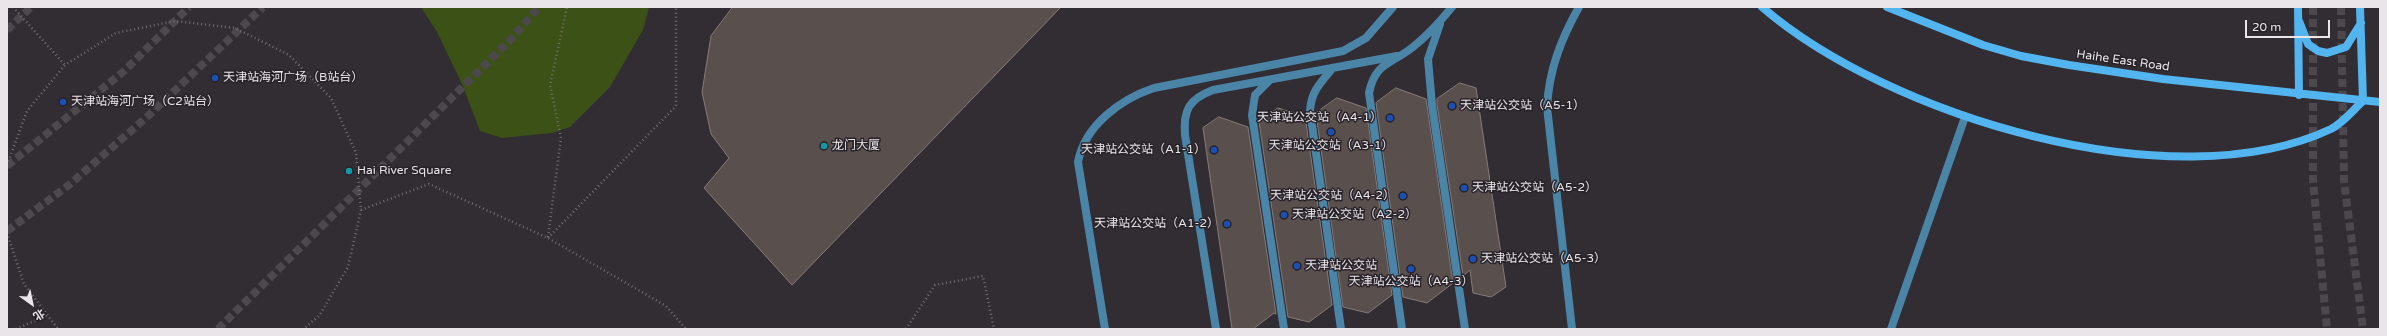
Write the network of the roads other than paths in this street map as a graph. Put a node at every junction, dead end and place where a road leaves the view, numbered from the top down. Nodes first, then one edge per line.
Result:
1 (1393, 7) edge
2 (1452, 7) edge
3 (1579, 7) edge
4 (1762, 7) edge
5 (1887, 7) edge
6 (2298, 7) edge
7 (2360, 7) edge
8 (1442, 20) junction
9 (2299, 21) junction
10 (2361, 23) junction
11 (1397, 56) junction
12 (1332, 69) junction
13 (1271, 80) junction
14 (2299, 95) junction
15 (2363, 101) junction
16 (2380, 102) edge
17 (1965, 117) junction
18 (1105, 329) edge
19 (1216, 329) edge
20 (1284, 329) edge
21 (1341, 329) edge
22 (1402, 329) edge
23 (1465, 329) edge
24 (1572, 329) edge
25 (1891, 329) edge

1 - 18 lane
2 - 8 lane
3 - 24 lane
4 - 17 main road
5 - 14 main road, Haihe East Road
6 - 9 main road
7 - 10 main road
8 - 11 lane
8 - 23 lane
9 - 10 main road
9 - 14 main road
10 - 15 main road
11 - 12 lane
11 - 22 lane
12 - 13 lane
12 - 21 lane
13 - 19 lane
13 - 20 lane
14 - 15 main road, Haihe East Road
15 - 16 main road, Haihe East Road
15 - 17 main road
17 - 25 lane

